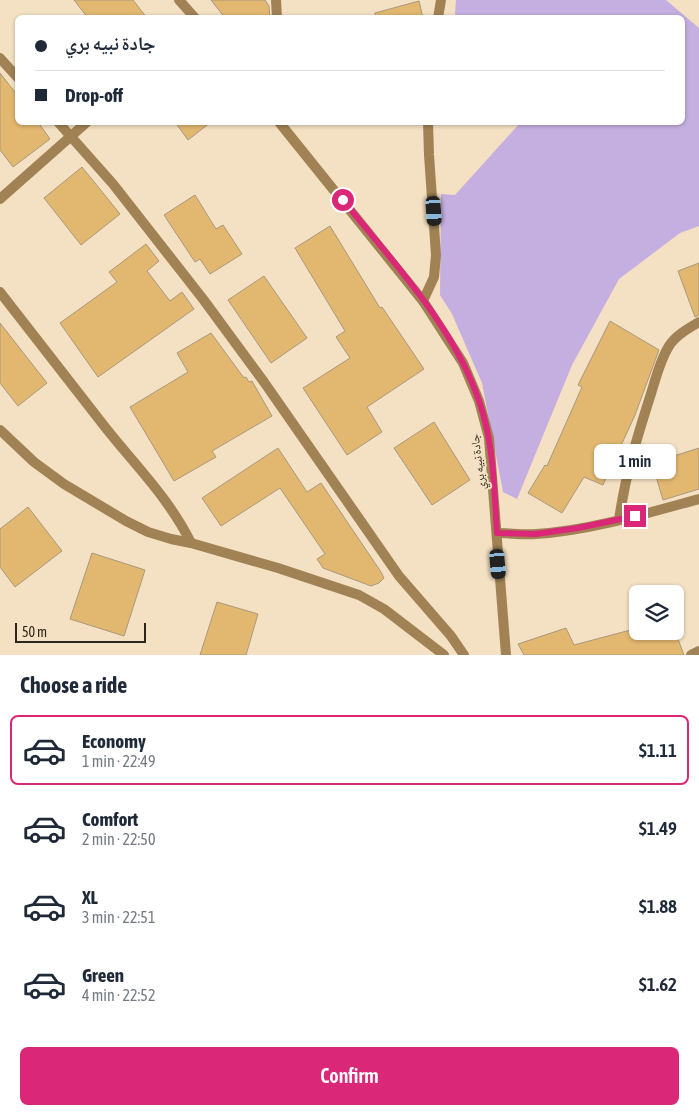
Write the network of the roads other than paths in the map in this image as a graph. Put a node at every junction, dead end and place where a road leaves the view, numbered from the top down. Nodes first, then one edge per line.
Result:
1 (179, 0) edge
2 (276, 0) edge
3 (441, 0) edge
4 (192, 15) edge
5 (278, 15) edge
6 (438, 15) edge
7 (0, 58) edge
8 (15, 75) edge
9 (61, 125) edge
10 (84, 125) edge
11 (281, 125) edge
12 (428, 125) edge
13 (71, 137) junction
14 (0, 199) edge
15 (0, 292) edge
16 (423, 301) junction
17 (699, 322) edge
18 (0, 430) edge
19 (699, 499) edge
20 (619, 520) junction
21 (497, 533) junction
22 (191, 543) junction
23 (699, 651) edge
24 (444, 655) edge
25 (464, 655) edge
26 (506, 655) edge
27 (691, 655) edge

1 - 4 street
2 - 5 street
3 - 6 street
7 - 8 street
9 - 13 street
10 - 13 street
11 - 16 street, جادة نبيه بري
12 - 16 street
13 - 14 street
13 - 25 street
15 - 22 street
16 - 21 street, جادة نبيه بري
17 - 20 street
18 - 22 street
19 - 20 street
20 - 21 street
21 - 26 street, جادة نبيه بري
22 - 24 street
23 - 27 street

